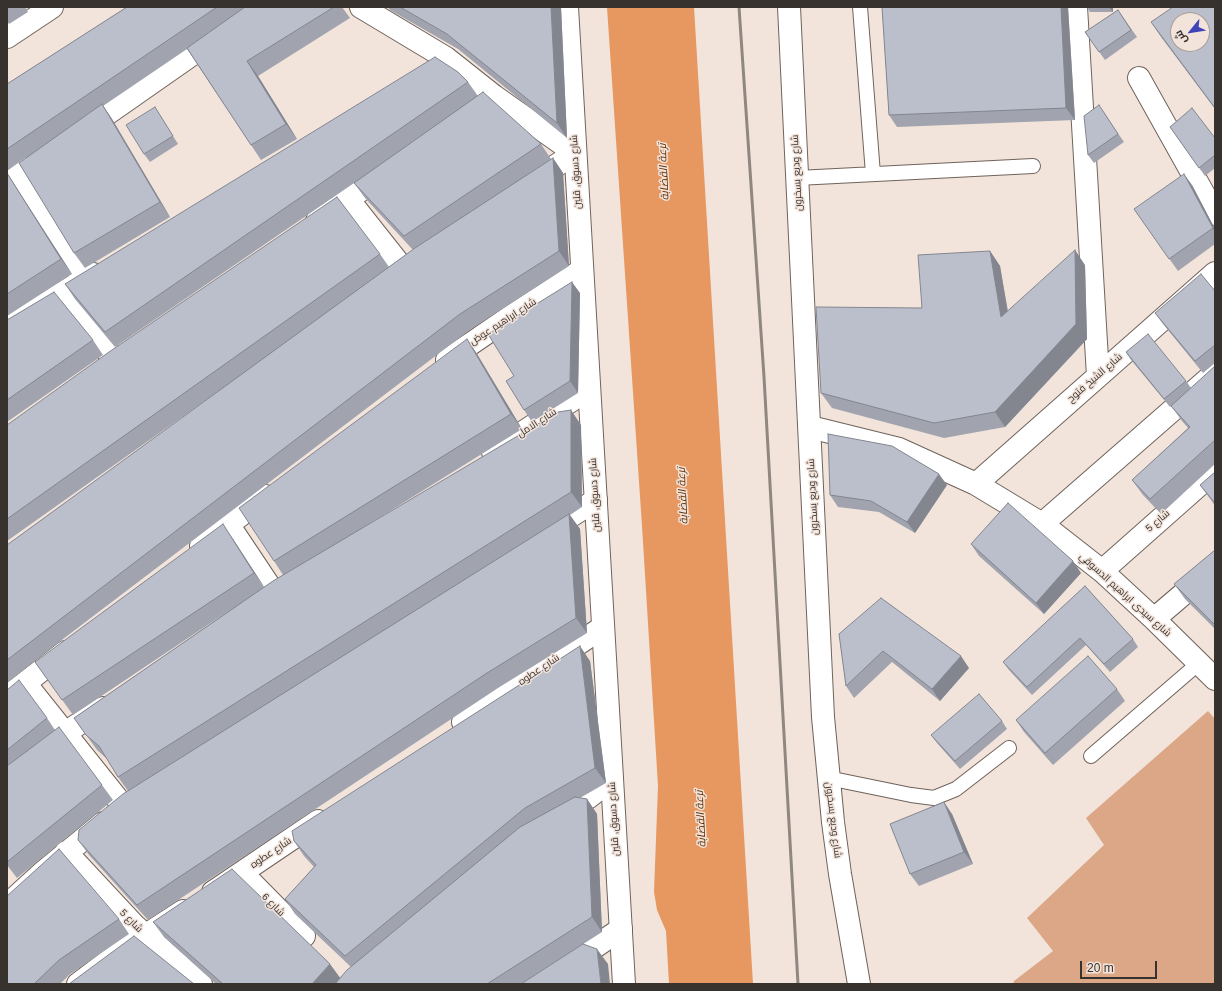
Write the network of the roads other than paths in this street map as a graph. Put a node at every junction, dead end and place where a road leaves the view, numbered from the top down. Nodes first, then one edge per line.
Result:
1 (52, 7) edge
2 (260, 7) edge
3 (361, 7) edge
4 (567, 7) edge
5 (788, 7) edge
6 (860, 7) edge
7 (1076, 7) edge
8 (7, 37) edge
9 (446, 58) junction
10 (425, 70) edge
11 (1139, 78) dead end
12 (494, 96) junction
13 (475, 109) edge
14 (575, 154) junction
15 (400, 162) edge
16 (1033, 166) dead end
17 (873, 174) junction
18 (797, 178) junction
19 (13, 179) edge
20 (515, 192) edge
21 (348, 199) junction
22 (1215, 214) edge
23 (302, 231) edge
24 (111, 262) edge
25 (402, 266) edge
26 (582, 270) junction
27 (1215, 273) edge
28 (84, 279) junction
29 (60, 294) junction
30 (7, 327) edge
31 (433, 371) edge
32 (96, 373) edge
33 (1215, 373) edge
34 (1098, 376) junction
35 (589, 390) junction
36 (810, 427) junction
37 (475, 463) edge
38 (1215, 471) edge
39 (976, 484) junction
40 (280, 486) edge
41 (596, 500) junction
42 (228, 524) junction
43 (1042, 524) junction
44 (529, 543) edge
45 (185, 558) edge
46 (1215, 567) edge
47 (1102, 570) junction
48 (255, 606) edge
49 (1154, 619) junction
50 (603, 627) junction
51 (80, 640) edge
52 (1199, 663) junction
53 (1215, 679) edge
54 (25, 683) junction
55 (7, 697) edge
56 (118, 698) edge
57 (65, 733) junction
58 (445, 734) edge
59 (1009, 748) dead end
60 (1091, 756) dead end
61 (7, 777) edge
62 (828, 778) junction
63 (612, 779) junction
64 (334, 811) edge
65 (549, 826) edge
66 (66, 852) junction
67 (242, 873) junction
68 (11, 893) edge
69 (620, 929) junction
70 (146, 935) junction
71 (304, 936) edge
72 (78, 984) edge
73 (201, 984) edge
74 (537, 984) edge
75 (624, 984) edge
76 (859, 984) edge

1 - 8 street
2 - 19 street
3 - 9 street
4 - 14 street, شارع دسوق, قلين
5 - 18 street, شارع وديع بسخرون
6 - 17 lane
7 - 34 street
9 - 10 street
9 - 12 street
11 - 22 street
12 - 13 street
12 - 14 street
14 - 20 street
14 - 26 street, شارع دسوق, قلين
15 - 21 street
16 - 17 lane
17 - 18 lane
18 - 36 street, شارع وديع بسخرون
19 - 28 street
21 - 23 street
21 - 25 street
24 - 28 street
26 - 31 street, شارع ابراهيم عوض
26 - 35 street, شارع دسوق, قلين
27 - 34 street, شارع الشيخ فتوح
28 - 29 street
29 - 30 street
29 - 32 street
33 - 43 street
34 - 39 street, شارع الشيخ فتوح
35 - 37 street, شارع الامل
35 - 41 street, شارع دسوق, قلين
36 - 39 street, شارع سيدى ابراهيم الدسوقي
36 - 62 street, شارع وديع بسخرون
38 - 47 street, شارع 5
39 - 43 street, شارع سيدى ابراهيم الدسوقي
40 - 42 street
41 - 44 street
41 - 50 street, شارع دسوق, قلين
42 - 45 street
42 - 48 street
43 - 47 street, شارع سيدى ابراهيم الدسوقي
46 - 49 street
47 - 49 street, شارع سيدى ابراهيم الدسوقي
49 - 52 street, شارع سيدى ابراهيم الدسوقي
50 - 58 street, شارع عطوه
50 - 63 street, شارع دسوق, قلين
51 - 54 street
52 - 53 street, شارع سيدى ابراهيم الدسوقي
52 - 60 lane
54 - 55 street
54 - 57 street
56 - 57 street
57 - 61 street
57 - 66 street
59 - 62 lane
62 - 76 street, شارع وديع بسخرون
63 - 65 street
63 - 69 street, شارع دسوق, قلين
64 - 67 street, شارع عطوه
66 - 68 street
66 - 70 street, شارع 5
67 - 70 street, شارع عطوه
67 - 71 street, شارع 6
69 - 74 street
69 - 75 street, شارع دسوق, قلين
70 - 72 street, شارع عطوه
70 - 73 street, شارع 5

